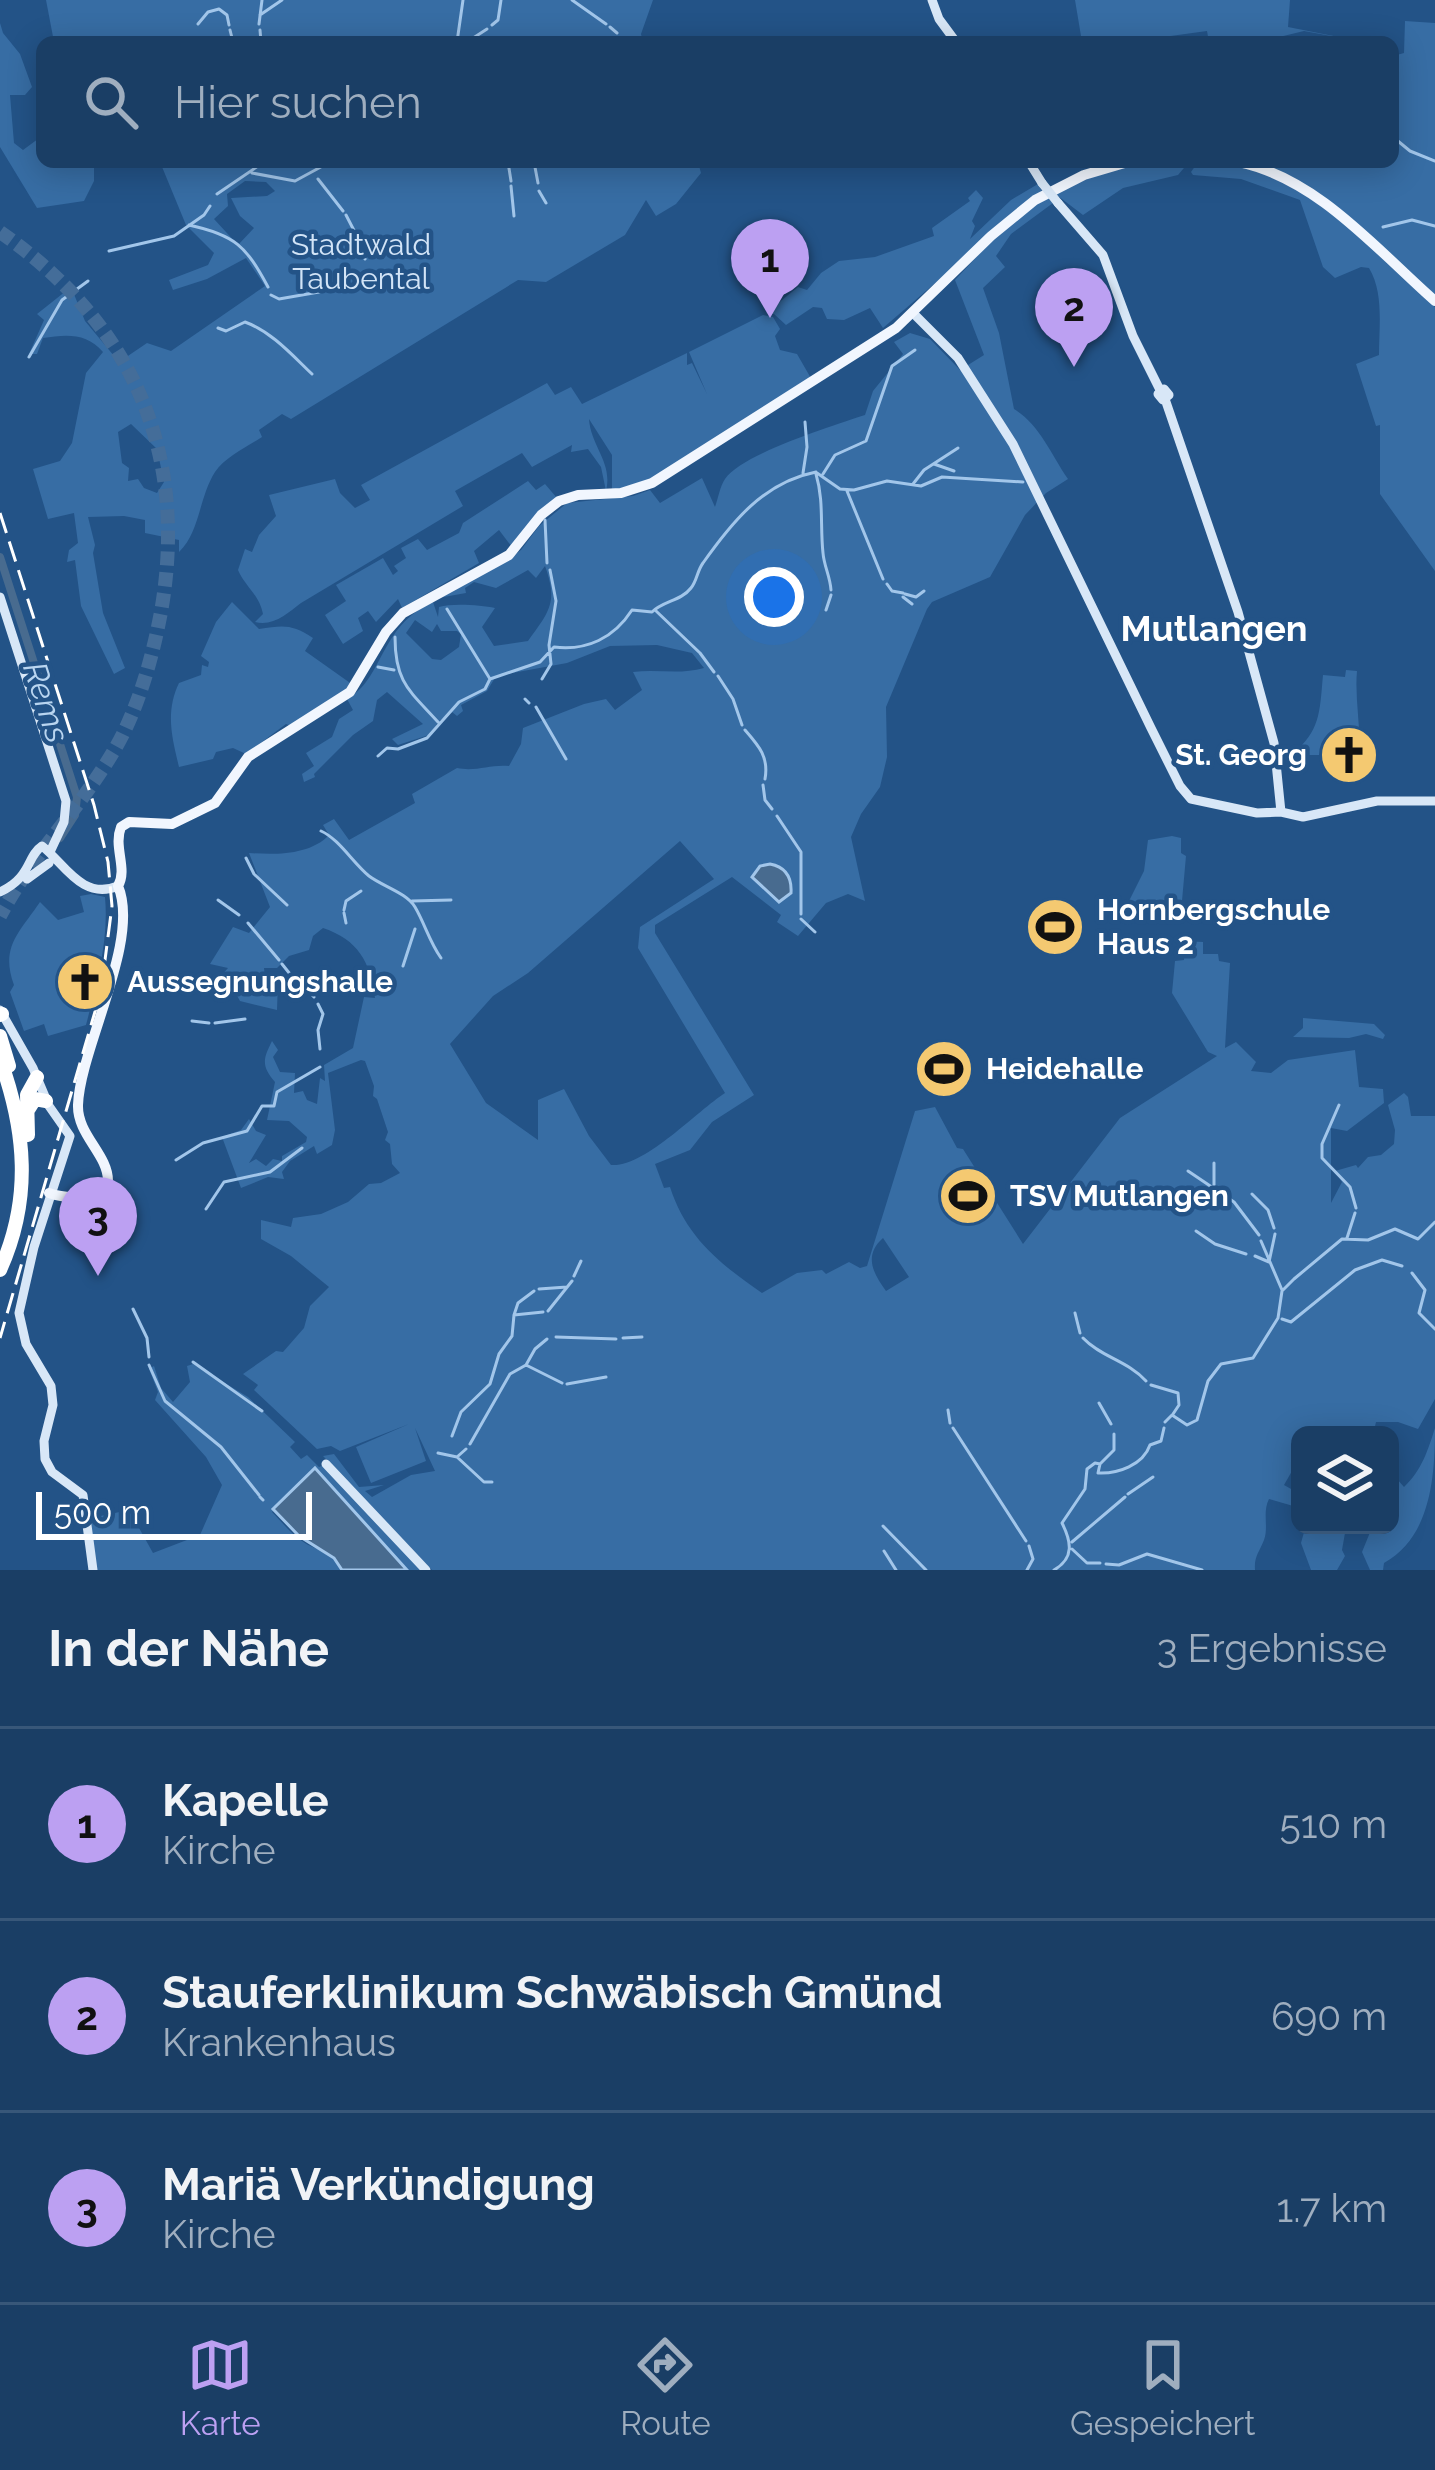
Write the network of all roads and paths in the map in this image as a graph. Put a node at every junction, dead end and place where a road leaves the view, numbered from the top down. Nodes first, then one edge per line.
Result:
1 (932, 0) edge
2 (952, 36) edge
3 (1034, 168) edge
4 (1098, 168) edge
5 (1256, 168) edge
6 (1435, 301) edge
7 (914, 314) junction
8 (896, 328) junction
9 (927, 328) junction
10 (0, 597) edge
11 (1434, 802) edge
12 (1281, 812) junction
13 (45, 856) junction
14 (118, 886) junction
15 (0, 896) edge
16 (0, 1012) edge
17 (0, 1036) edge
18 (22, 1076) edge
19 (28, 1135) junction
20 (50, 1193) junction
21 (0, 1270) edge
22 (0, 1284) edge
23 (326, 1465) dead end
24 (93, 1570) edge
25 (426, 1570) edge

1 - 2 street
3 - 12 street, bridge
4 - 7 main road
5 - 6 main road
7 - 8 main road
7 - 9 street
8 - 9 street
8 - 14 main road
9 - 12 street
10 - 13 street
11 - 12 street
13 - 14 street
13 - 15 street
13 - 15 street
14 - 20 main road
16 - 18 street
17 - 18 highway
18 - 19 highway
18 - 19 highway
18 - 20 street
18 - 21 highway
19 - 22 highway
20 - 24 street
23 - 25 street

